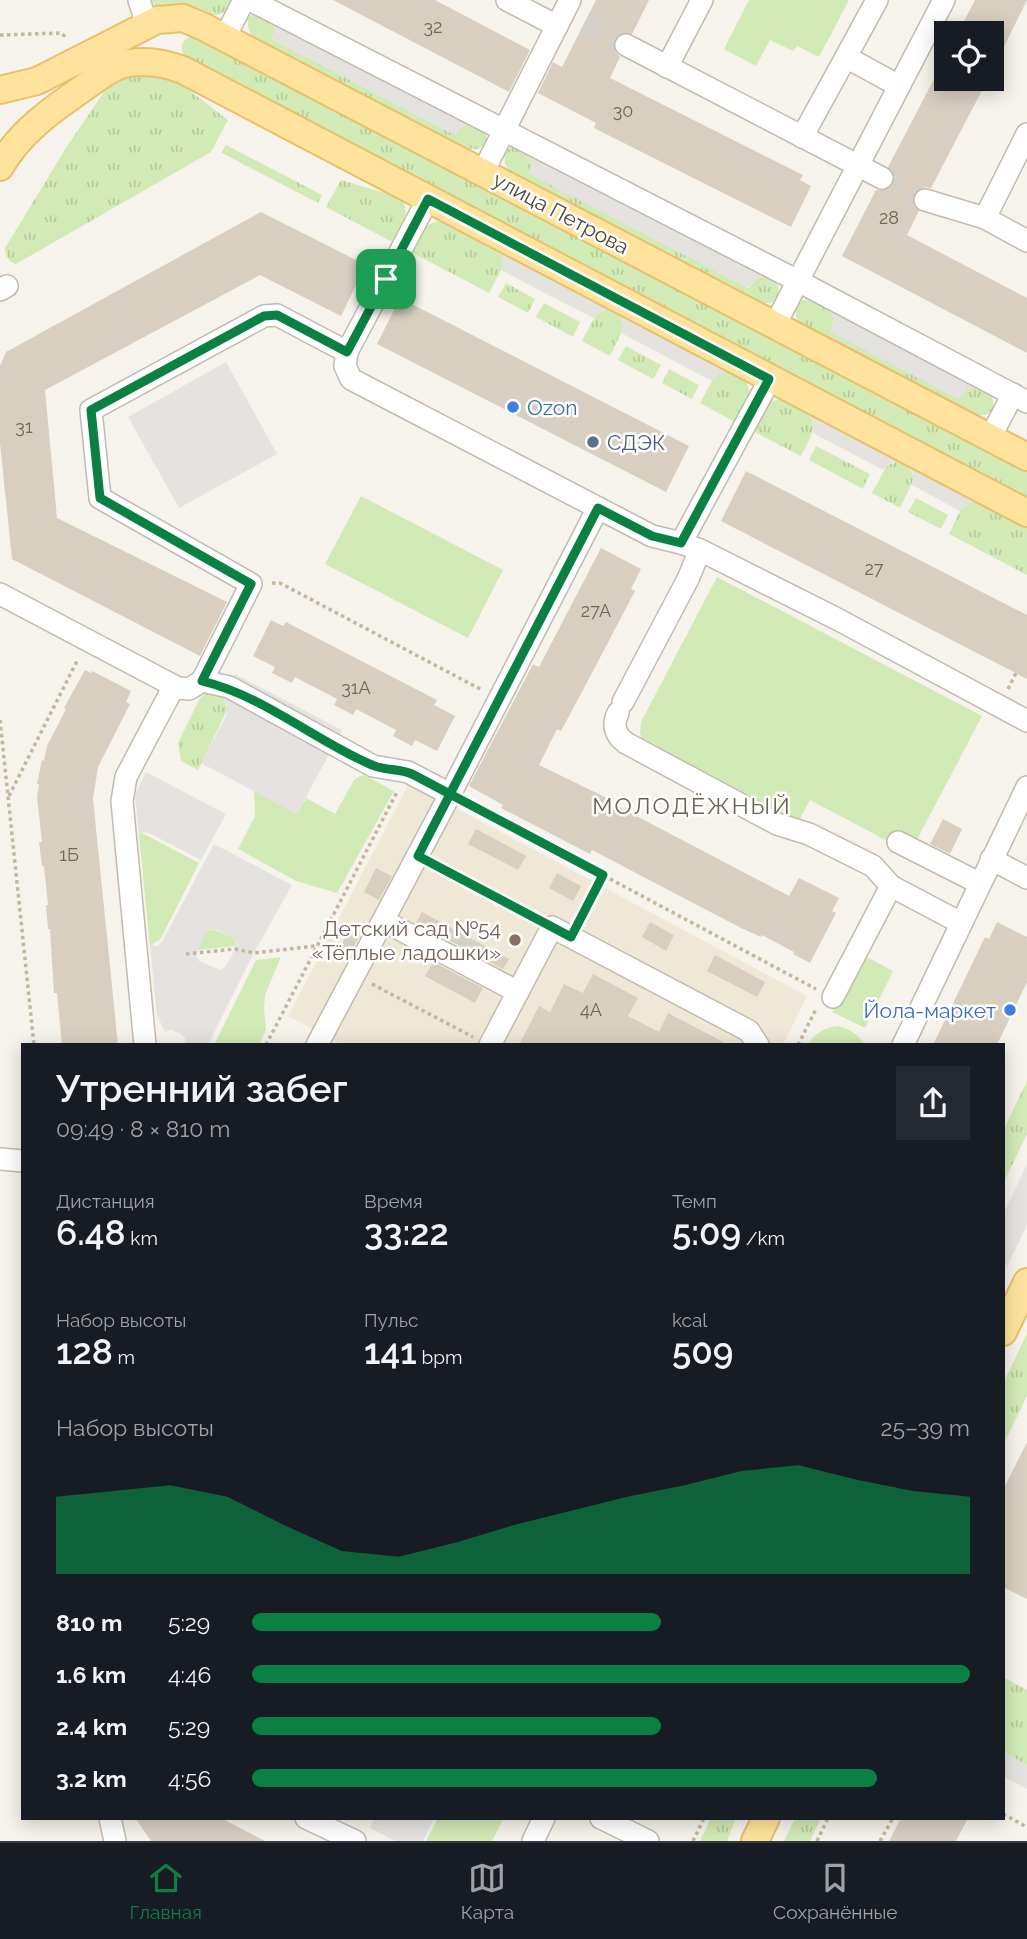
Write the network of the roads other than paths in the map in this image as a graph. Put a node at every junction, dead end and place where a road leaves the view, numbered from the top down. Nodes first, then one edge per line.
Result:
1 (244, 0) edge
2 (250, 0) edge
3 (507, 0) edge
4 (570, 0) edge
5 (702, 0) edge
6 (877, 0) edge
7 (944, 0) edge
8 (143, 12) edge
9 (557, 26) junction
10 (225, 37) junction
11 (626, 45) tunnel mouth
12 (846, 57) junction
13 (94, 61) junction
14 (667, 67) junction
15 (899, 86) junction
16 (0, 90) edge
17 (503, 131) junction
18 (1027, 134) edge
19 (802, 137) junction
20 (857, 165) junction
21 (0, 167) edge
22 (483, 172) junction
23 (882, 178) tunnel mouth
24 (428, 199) junction
25 (925, 200) tunnel mouth
26 (985, 218) junction
27 (1027, 241) edge
28 (798, 281) junction
29 (775, 325) junction
30 (347, 352) junction
31 (769, 379) junction
32 (1020, 398) edge
33 (990, 438) junction
34 (1027, 457) edge
35 (598, 508) junction
36 (1027, 513) edge
37 (691, 547) junction
38 (0, 594) edge
39 (202, 681) junction
40 (174, 686) junction
41 (1027, 721) edge
42 (1027, 787) edge
43 (450, 794) junction
44 (898, 842) dead end
45 (991, 859) junction
46 (1027, 878) edge
47 (979, 883) junction
48 (891, 886) junction
49 (384, 921) junction
50 (961, 923) junction
51 (518, 992) junction
52 (828, 995) road end
53 (483, 1042) edge
54 (145, 1043) edge
55 (318, 1043) edge
56 (757, 1043) edge
57 (904, 1043) edge
58 (0, 1159) edge
59 (21, 1161) edge
60 (1027, 1282) edge
61 (1005, 1328) edge
62 (110, 1820) edge
63 (311, 1820) edge
64 (543, 1820) edge
65 (605, 1820) edge
66 (765, 1820) edge
67 (345, 1834) edge
68 (115, 1841) edge
69 (533, 1841) edge
70 (648, 1841) edge
71 (755, 1841) edge

1 - 10 lane
2 - 17 lane
3 - 9 lane
4 - 9 lane
5 - 14 lane
6 - 12 lane
7 - 15 lane
8 - 10 main road, улица Петрова
8 - 13 main road, улица Петрова
9 - 17 lane
10 - 22 main road, улица Петрова
11 - 14 lane
12 - 15 lane
12 - 19 lane
13 - 16 main road
13 - 21 main road
13 - 24 main road
14 - 19 lane
15 - 20 lane
17 - 22 lane
17 - 28 lane
18 - 26 lane
19 - 20 lane
20 - 23 lane
20 - 28 lane
22 - 29 main road, улица Петрова
24 - 30 lane
24 - 31 main road
25 - 26 lane
26 - 27 lane
28 - 29 lane
28 - 32 lane
29 - 33 main road, улица Петрова
30 - 35 lane
30 - 39 lane
31 - 36 main road
31 - 37 lane
32 - 33 lane
33 - 34 main road, улица Петрова
35 - 37 lane
35 - 43 lane
37 - 41 lane
37 - 48 lane
38 - 40 lane
39 - 40 lane
39 - 43 lane
40 - 54 lane
42 - 45 lane
43 - 49 lane
44 - 47 lane
45 - 46 lane
45 - 47 lane
47 - 50 lane
48 - 50 lane
48 - 52 lane
49 - 51 lane
49 - 55 lane
50 - 57 lane
51 - 53 lane
51 - 56 lane
58 - 59 lane
60 - 61 main road
62 - 68 lane
63 - 67 lane
64 - 69 lane
65 - 70 lane
66 - 71 main road

